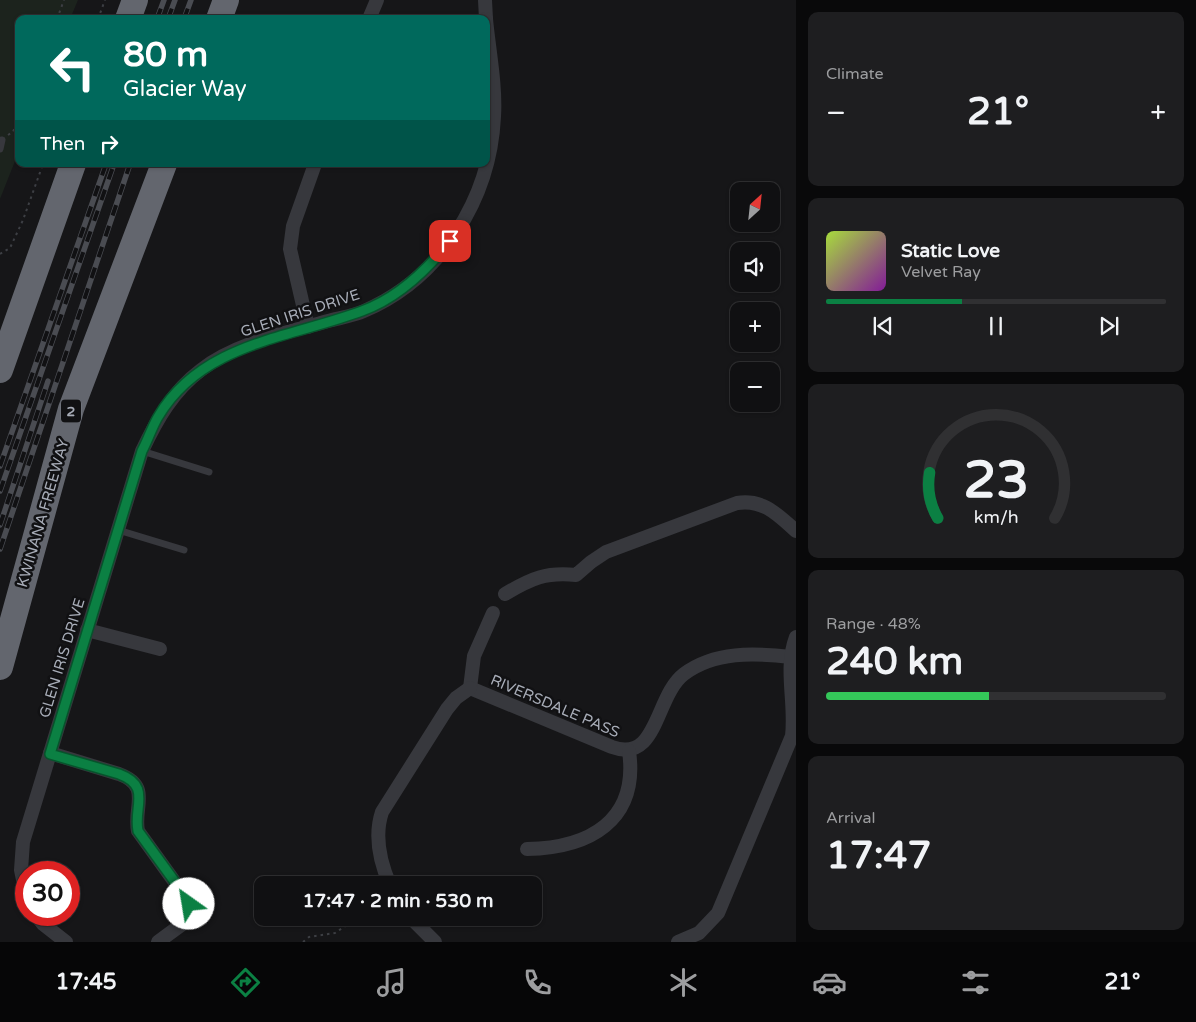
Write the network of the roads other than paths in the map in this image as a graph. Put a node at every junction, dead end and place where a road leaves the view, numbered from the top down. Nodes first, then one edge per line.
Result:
1 (135, 0) edge
2 (226, 0) edge
3 (377, 0) edge
4 (485, 0) edge
5 (129, 15) edge
6 (220, 15) edge
7 (371, 15) edge
8 (486, 15) edge
9 (490, 68) edge
10 (2, 140) road end
11 (490, 146) edge
12 (0, 149) edge
13 (72, 167) edge
14 (163, 167) edge
15 (314, 167) edge
16 (484, 167) edge
17 (308, 326) junction
18 (0, 370) edge
19 (142, 451) junction
20 (209, 472) dead end
21 (118, 530) junction
22 (796, 531) edge
23 (184, 550) dead end
24 (505, 594) dead end
25 (493, 613) dead end
26 (87, 630) junction
27 (796, 637) edge
28 (160, 649) dead end
29 (791, 656) junction
30 (0, 666) edge
31 (470, 688) junction
32 (629, 751) junction
33 (50, 754) junction
34 (526, 849) dead end
35 (22, 861) edge
36 (388, 876) edge
37 (46, 926) edge
38 (419, 926) edge
39 (701, 937) edge
40 (66, 942) edge
41 (158, 942) edge
42 (435, 942) edge
43 (678, 942) edge

1 - 5 highway
2 - 6 highway
3 - 7 street
4 - 8 street, GLEN IRIS DRIVE
9 - 11 street, GLEN IRIS DRIVE
10 - 12 lane
13 - 18 highway
14 - 30 highway, KWINANA FREEWAY / 2
15 - 17 street
16 - 17 street, GLEN IRIS DRIVE
17 - 19 street, GLEN IRIS DRIVE
19 - 20 lane
19 - 21 street, GLEN IRIS DRIVE
21 - 23 lane
21 - 26 street, GLEN IRIS DRIVE
22 - 24 street
25 - 31 street
26 - 28 street
26 - 33 street, GLEN IRIS DRIVE
27 - 29 street
29 - 32 street, RIVERSDALE PASS
29 - 39 street
31 - 32 street, RIVERSDALE PASS
31 - 36 street
32 - 34 street
33 - 35 street, GLEN IRIS DRIVE
33 - 41 street
37 - 40 street
38 - 42 street
39 - 43 street

